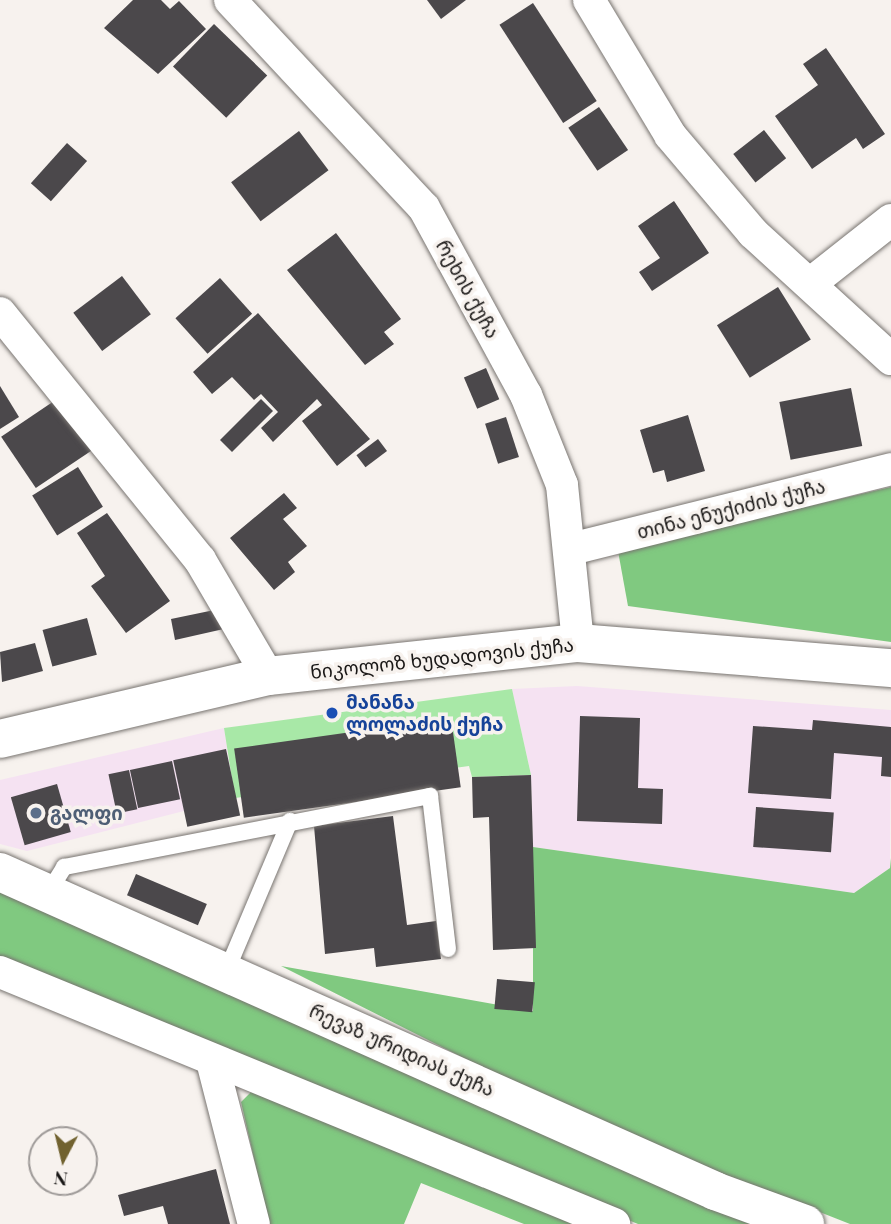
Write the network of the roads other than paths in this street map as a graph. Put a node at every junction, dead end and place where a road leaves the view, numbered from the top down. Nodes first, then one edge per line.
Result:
1 (230, 0) edge
2 (598, 4) edge
3 (891, 220) edge
4 (811, 283) junction
5 (0, 313) edge
6 (891, 359) edge
7 (891, 469) edge
8 (571, 549) junction
9 (578, 643) junction
10 (891, 668) edge
11 (268, 676) junction
12 (0, 739) edge
13 (290, 821) junction
14 (0, 872) edge
15 (48, 893) junction
16 (448, 949) dead end
17 (226, 970) junction
18 (0, 972) edge
19 (212, 1061) junction
20 (254, 1224) edge
21 (614, 1224) edge
22 (805, 1224) edge

1 - 8 street, რეხის ქუჩა
2 - 4 street
3 - 4 street
4 - 6 street
5 - 11 street
7 - 8 street, თინა ენუქიძის ქუჩა
8 - 9 street, რეხის ქუჩა
9 - 10 main road, ნიკოლოზ ხუდადოვის ქუჩა
9 - 11 main road, ნიკოლოზ ხუდადოვის ქუჩა
11 - 12 main road, ნიკოლოზ ხუდადოვის ქუჩა
13 - 15 lane
13 - 16 lane
13 - 17 lane
14 - 15 main road, რევაზ ურიდიას ქუჩა
15 - 17 main road, რევაზ ურიდიას ქუჩა
17 - 22 main road, რევაზ ურიდიას ქუჩა
18 - 19 street
19 - 20 street
19 - 21 street

